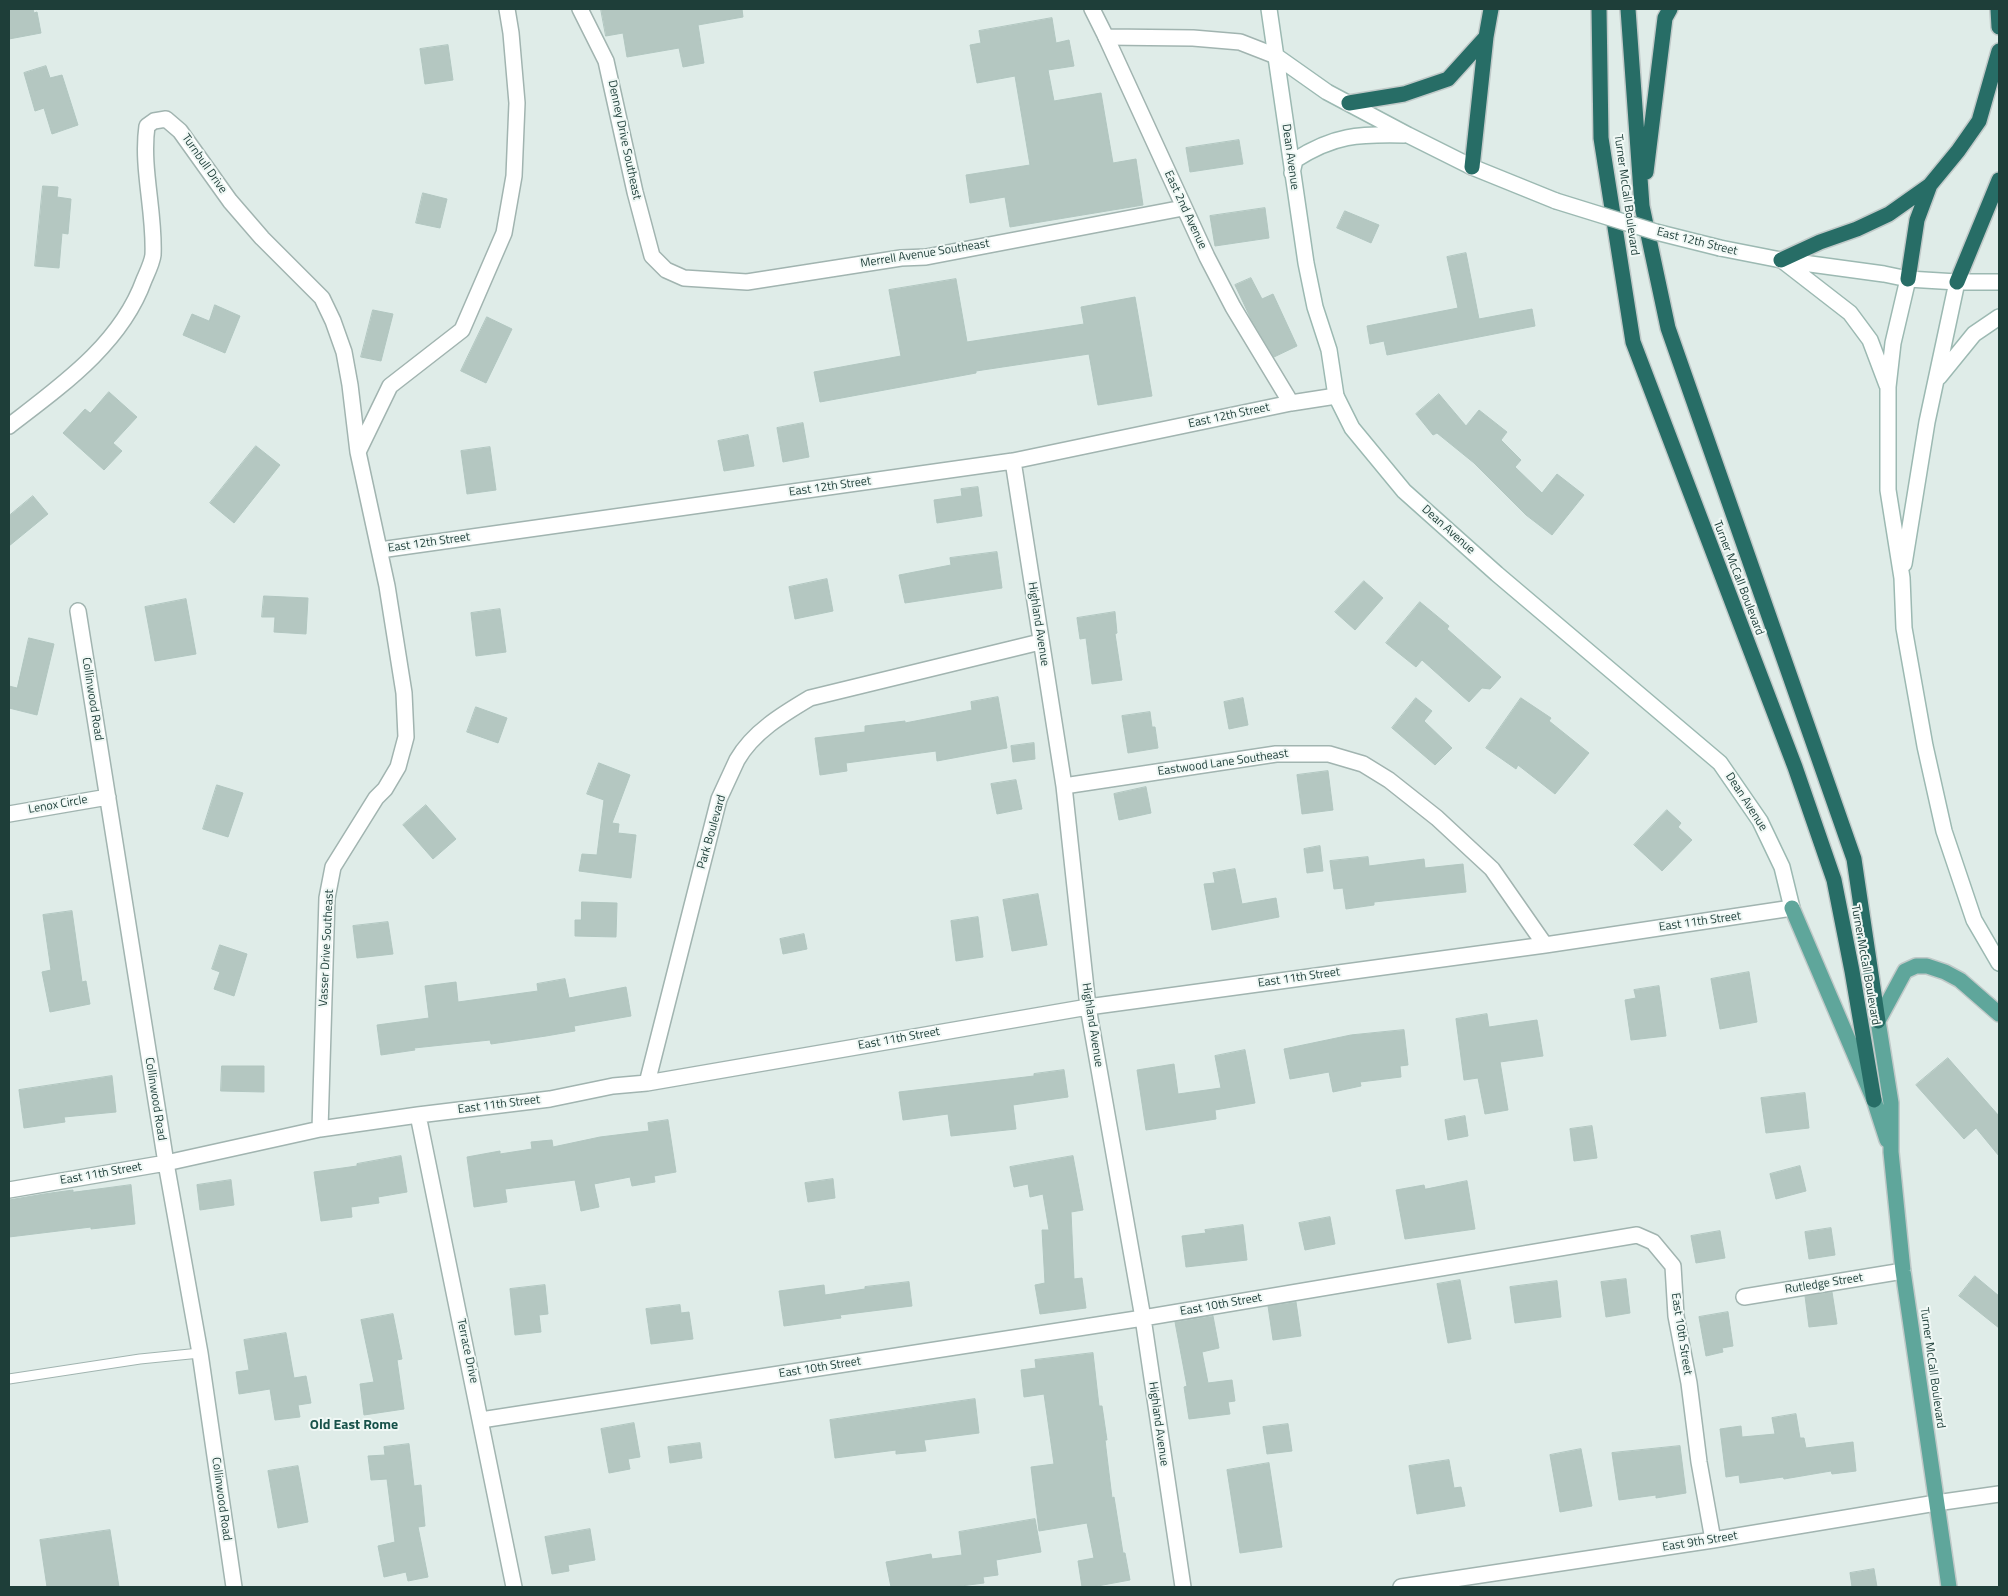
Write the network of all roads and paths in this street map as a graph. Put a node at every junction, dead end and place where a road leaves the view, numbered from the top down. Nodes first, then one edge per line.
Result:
1 (507, 9) edge
2 (580, 9) edge
3 (1092, 9) edge
4 (1269, 9) edge
5 (1491, 9) edge
6 (1598, 9) edge
7 (1628, 9) edge
8 (1670, 9) edge
9 (1998, 9) edge
10 (1999, 27) edge
11 (1106, 37) junction
12 (1486, 37) junction
13 (1999, 51) edge
14 (1276, 56) junction
15 (1349, 104) junction
16 (1408, 135) junction
17 (1472, 167) junction
18 (1292, 174) junction
19 (1999, 180) edge
20 (1930, 185) junction
21 (1642, 206) junction
22 (1183, 208) junction
23 (1781, 260) junction
24 (666, 270) joint
25 (1908, 279) junction
26 (1957, 282) junction
27 (1999, 282) edge
28 (1999, 317) edge
29 (1936, 380) junction
30 (1888, 387) junction
31 (1336, 396) junction
32 (1291, 404) junction
33 (9, 426) edge
34 (358, 452) junction
35 (1013, 461) junction
36 (367, 492) joint
37 (380, 550) junction
38 (1902, 578) junction
39 (78, 611) dead end
40 (1040, 642) junction
41 (1064, 786) junction
42 (108, 797) junction
43 (9, 814) edge
44 (1792, 908) junction
45 (1545, 945) junction
46 (1999, 963) edge
47 (1088, 1007) junction
48 (1999, 1014) edge
49 (1878, 1021) junction
50 (647, 1083) junction
51 (1874, 1100) junction
52 (418, 1115) junction
53 (320, 1129) junction
54 (1891, 1152) junction
55 (166, 1163) junction
56 (9, 1190) edge
57 (1903, 1271) junction
58 (1744, 1297) dead end
59 (1143, 1318) junction
60 (200, 1353) junction
61 (9, 1379) edge
62 (481, 1420) junction
63 (1999, 1494) edge
64 (1936, 1503) junction
65 (1713, 1540) junction
66 (234, 1587) edge
67 (514, 1587) edge
68 (1183, 1587) edge
69 (1401, 1587) edge
70 (1949, 1587) edge

1 - 34 street
2 - 24 street, Denney Drive Southeast
3 - 11 street, East 2nd Avenue
4 - 14 street, Dean Avenue
5 - 12 highway
6 - 51 highway, Turner McCall Boulevard
7 - 21 highway, Turner McCall Boulevard
8 - 21 highway
9 - 10 highway
11 - 14 street, East 12th Street
11 - 22 street, East 2nd Avenue
12 - 15 highway
12 - 17 highway
13 - 20 highway
14 - 15 street, East 12th Street
14 - 18 street, Dean Avenue
15 - 16 street, East 12th Street
16 - 17 street, East 12th Street
16 - 18 street
17 - 23 street, East 12th Street, bridge
18 - 31 street, Dean Avenue
19 - 26 highway
20 - 23 highway
20 - 25 highway
21 - 49 highway, Turner McCall Boulevard
22 - 24 street, Merrell Avenue Southeast
22 - 32 street, East 2nd Avenue
23 - 25 street, East 12th Street
23 - 30 street
25 - 26 street, East 12th Street
25 - 30 street
26 - 27 street, East 12th Street
26 - 29 street
28 - 29 street
29 - 38 street
30 - 38 street
31 - 32 street, East 12th Street
31 - 44 street, Dean Avenue
32 - 35 street, East 12th Street
33 - 34 street, Turnbull Drive
34 - 36 street, Turnbull Drive
35 - 37 street, East 12th Street
35 - 40 street, Highland Avenue
36 - 37 street, East 12th Street
37 - 53 street, Vasser Drive Southeast
38 - 46 street
39 - 42 street, Collinwood Road
40 - 41 street, Highland Avenue
40 - 50 street, Park Boulevard
41 - 45 street, Eastwood Lane Southeast
41 - 47 street, Highland Avenue
42 - 43 street, Lenox Circle
42 - 55 street, Collinwood Road
44 - 45 street, East 11th Street
44 - 51 main road
45 - 47 street, East 11th Street
47 - 50 street, East 11th Street
47 - 59 street, Highland Avenue
48 - 49 main road
49 - 54 main road, Turner McCall Boulevard
50 - 52 street, East 11th Street
51 - 54 main road, Turner McCall Boulevard
52 - 53 street, East 11th Street
52 - 62 street, Terrace Drive
53 - 55 street, East 11th Street
54 - 57 main road, Turner McCall Boulevard
55 - 56 street, East 11th Street
55 - 60 street, Collinwood Road
57 - 58 street, Rutledge Street
57 - 64 main road, Turner McCall Boulevard
59 - 62 street, East 10th Street
59 - 65 street, East 10th Street
59 - 68 street, Highland Avenue
60 - 61 lane
60 - 66 street, Collinwood Road
62 - 67 street, Terrace Drive
63 - 64 street, East 9th Street
64 - 65 street, East 9th Street
64 - 70 main road, Turner McCall Boulevard
65 - 69 street, East 9th Street

